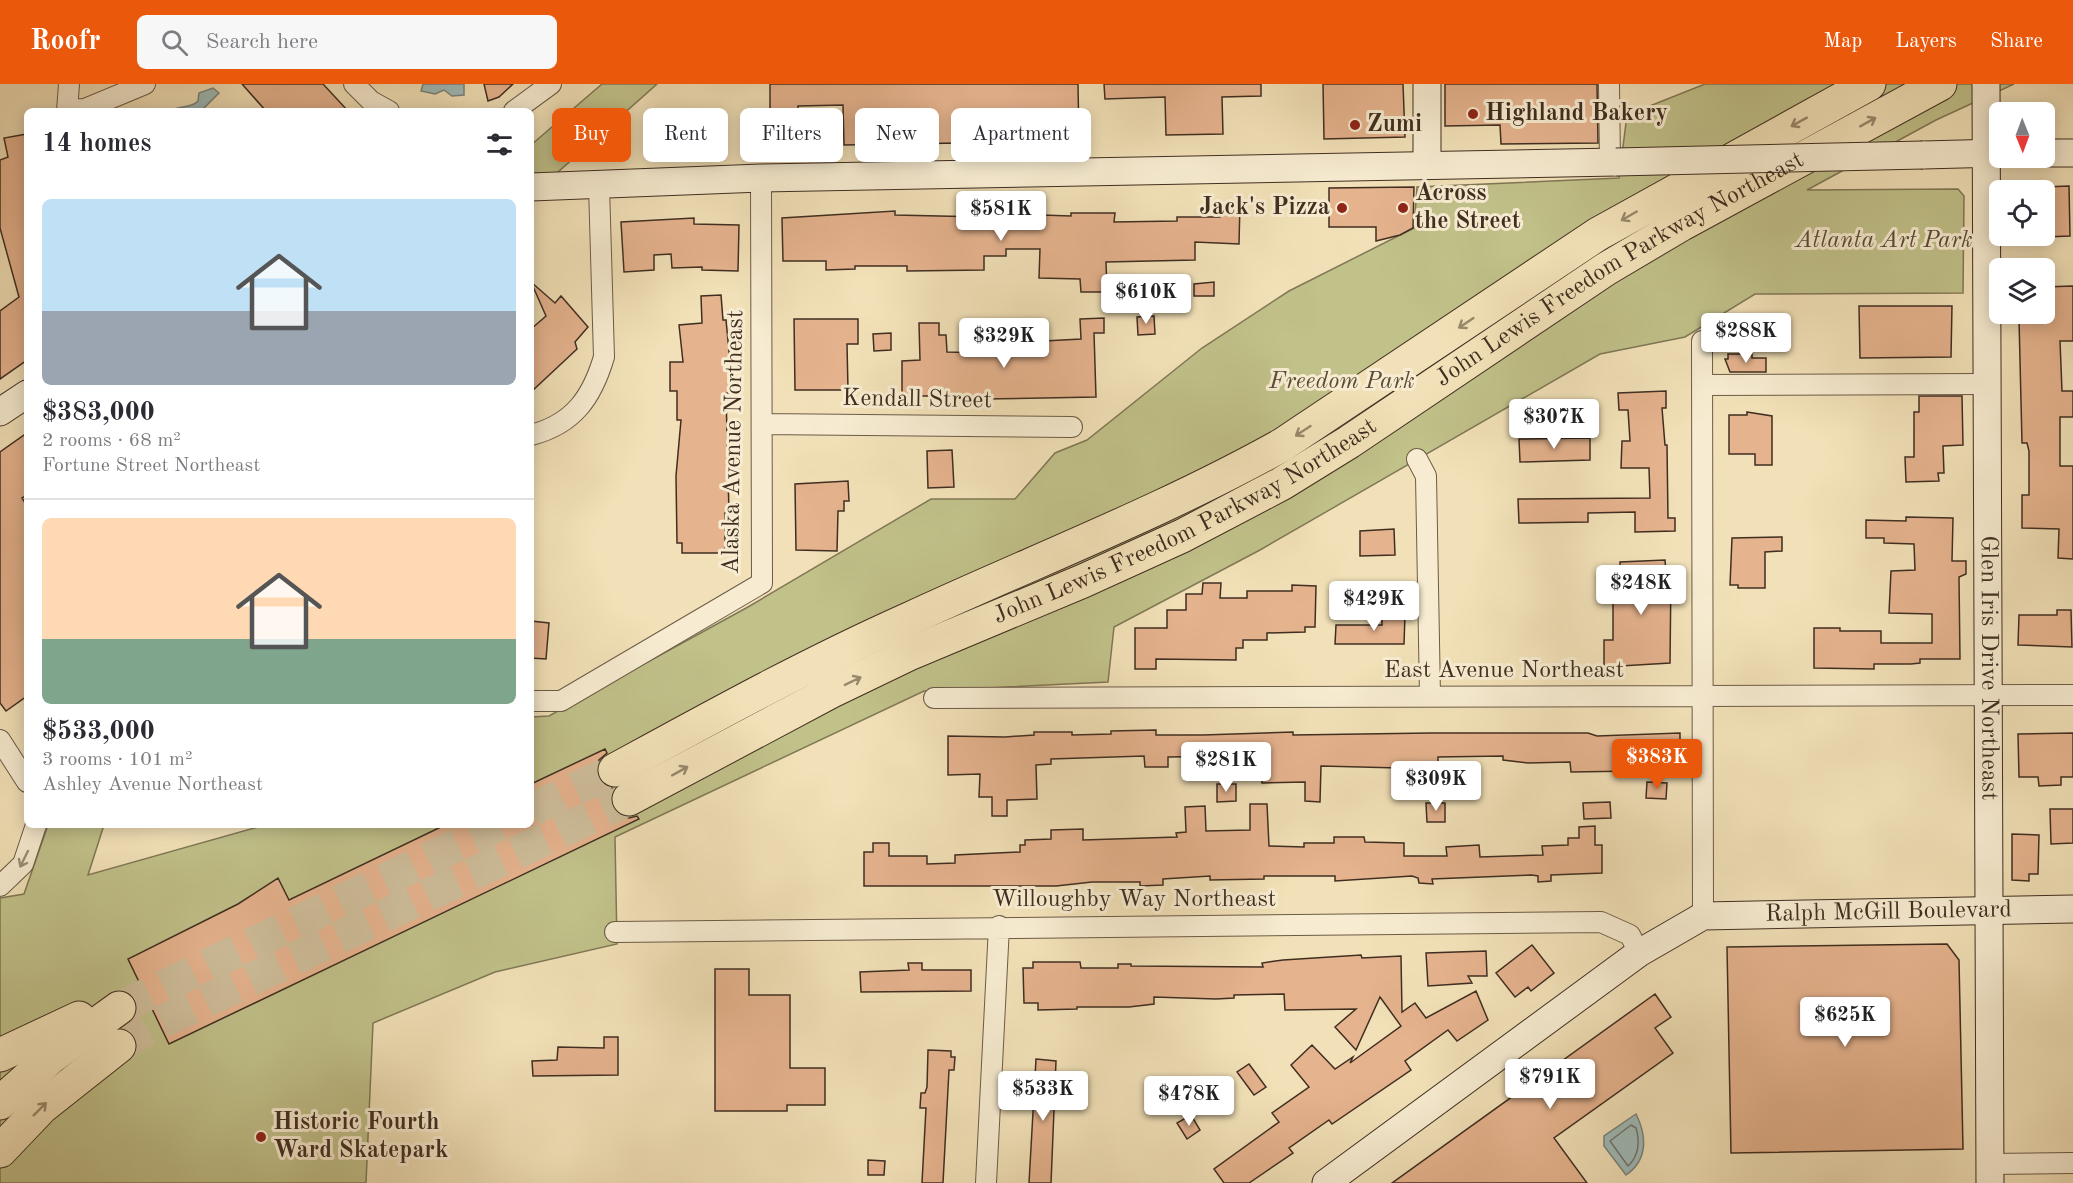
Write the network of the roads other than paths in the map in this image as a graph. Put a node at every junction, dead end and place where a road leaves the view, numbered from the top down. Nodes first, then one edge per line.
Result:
1 (69, 84) edge
2 (145, 84) edge
3 (354, 84) edge
4 (551, 84) edge
5 (1427, 84) edge
6 (1609, 84) edge
7 (1869, 84) edge
8 (1940, 84) edge
9 (1986, 84) edge
10 (67, 108) edge
11 (87, 108) edge
12 (384, 108) edge
13 (518, 108) edge
14 (1989, 132) edge
15 (1989, 153) edge
16 (2055, 153) edge
17 (2073, 153) edge
18 (1613, 162) junction
19 (1427, 165) junction
20 (1992, 168) edge
21 (761, 178) junction
22 (599, 186) junction
23 (534, 187) edge
24 (1702, 341) dead end
25 (1985, 384) junction
26 (1702, 385) junction
27 (24, 396) edge
28 (0, 412) edge
29 (762, 424) junction
30 (1072, 427) dead end
31 (534, 434) edge
32 (1417, 459) dead end
33 (2073, 695) edge
34 (1430, 696) junction
35 (1987, 696) junction
36 (1703, 697) junction
37 (934, 698) dead end
38 (534, 700) edge
39 (0, 740) edge
40 (20, 753) edge
41 (24, 770) edge
42 (615, 770) tunnel mouth
43 (629, 799) tunnel mouth
44 (35, 828) edge
45 (0, 885) edge
46 (2073, 909) edge
47 (1988, 911) junction
48 (1703, 916) junction
49 (999, 926) junction
50 (615, 932) dead end
51 (1639, 953) junction
52 (118, 1046) tunnel mouth
53 (0, 1055) edge
54 (0, 1103) edge
55 (0, 1151) edge
56 (2073, 1163) edge
57 (1989, 1173) edge
58 (986, 1183) edge
59 (1326, 1183) edge

1 - 10 street
2 - 11 street
3 - 12 street
4 - 13 street
5 - 19 main road
6 - 18 street
7 -> 42 highway, John Lewis Freedom Parkway Northeast
43 -> 8 highway, John Lewis Freedom Parkway Northeast
9 - 14 main road, Glen Iris Drive Northeast
15 - 18 main road, bridge
16 - 17 main road
18 - 19 main road
19 - 21 main road
20 - 25 main road, Glen Iris Drive Northeast
21 - 22 main road
21 - 29 street, Alaska Avenue Northeast
22 - 23 main road
22 - 31 street
24 - 26 street
25 - 26 street
25 - 35 main road, Glen Iris Drive Northeast
26 - 36 street
27 - 28 main road
29 - 30 street, Kendall Street
29 - 38 street, Alaska Avenue Northeast
32 - 34 street
33 - 35 street, East Avenue Northeast
34 - 36 street, East Avenue Northeast
34 - 37 street, East Avenue Northeast
35 - 36 street, East Avenue Northeast
35 - 47 main road, Glen Iris Drive Northeast
36 - 48 street
39 - 40 street
40 - 41 street
44 -> 45 street
46 - 47 main road, Ralph McGill Boulevard
47 - 48 main road, Ralph McGill Boulevard
47 - 57 main road, Glen Iris Drive Northeast
48 - 51 main road
49 - 50 street, Willoughby Way Northeast
49 - 51 street, Willoughby Way Northeast
49 - 58 street
51 - 59 main road
55 -> 52 highway
53 - 54 highway
56 - 57 street

